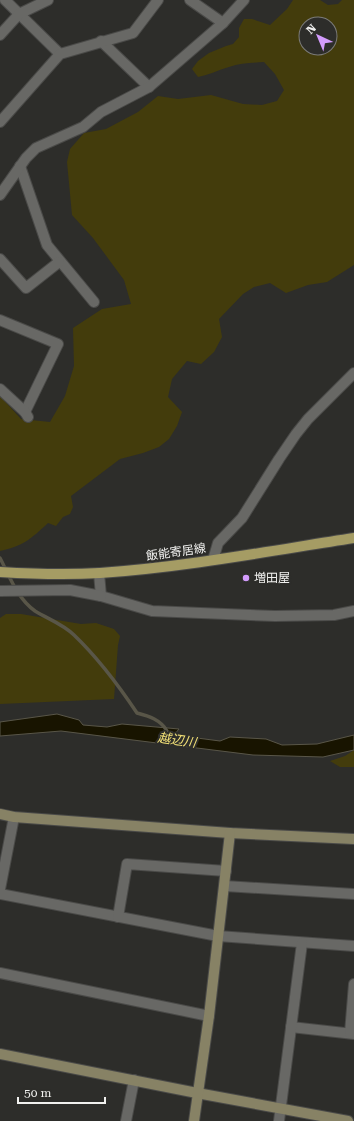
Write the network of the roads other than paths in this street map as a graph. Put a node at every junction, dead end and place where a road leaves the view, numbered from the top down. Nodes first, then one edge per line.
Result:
1 (5, 0) edge
2 (48, 0) edge
3 (158, 0) edge
4 (190, 0) edge
5 (244, 0) edge
6 (19, 14) junction
7 (223, 23) junction
8 (0, 35) edge
9 (101, 41) junction
10 (60, 54) junction
11 (149, 86) junction
12 (0, 122) edge
13 (20, 166) junction
14 (0, 194) edge
15 (0, 259) edge
16 (59, 262) junction
17 (94, 302) dead end
18 (0, 320) edge
19 (354, 373) edge
20 (0, 389) edge
21 (354, 538) edge
22 (213, 560) junction
23 (0, 572) edge
24 (99, 573) junction
25 (0, 591) edge
26 (101, 596) junction
27 (354, 610) edge
28 (0, 814) edge
29 (14, 817) junction
30 (230, 833) junction
31 (354, 839) edge
32 (226, 872) junction
33 (225, 886) junction
34 (0, 889) edge
35 (0, 894) edge
36 (354, 894) edge
37 (118, 917) junction
38 (218, 936) junction
39 (302, 943) junction
40 (354, 946) edge
41 (0, 973) edge
42 (354, 984) edge
43 (209, 1016) junction
44 (291, 1027) junction
45 (352, 1033) edge
46 (0, 1054) edge
47 (134, 1080) junction
48 (197, 1093) junction
49 (280, 1108) junction
50 (126, 1121) edge
51 (194, 1121) edge
52 (279, 1121) edge
53 (348, 1121) edge

1 - 6 street
2 - 6 street
3 - 9 street
4 - 7 street
5 - 7 street
6 - 8 street
6 - 10 street
7 - 11 street
9 - 10 street
9 - 11 street
10 - 12 street
11 - 13 street
13 - 14 street
13 - 16 street
15 - 16 street
16 - 17 street
18 - 20 street
19 - 22 street
21 - 22 main road, 飯能寄居線
22 - 24 main road, 飯能寄居線
23 - 24 main road, 飯能寄居線
24 - 26 street
25 - 26 street
26 - 27 street
28 - 29 street
29 - 30 street
29 - 34 street
30 - 31 street
30 - 32 street
32 - 33 street
32 - 37 street
33 - 36 street
33 - 38 street
35 - 37 street
37 - 38 street
38 - 39 street
38 - 43 street
39 - 40 street
39 - 44 street
41 - 43 street
42 - 45 street
43 - 48 street
44 - 45 street
44 - 49 street
46 - 47 street
47 - 48 street
47 - 50 street
48 - 49 street
48 - 51 street
49 - 52 street
49 - 53 street

